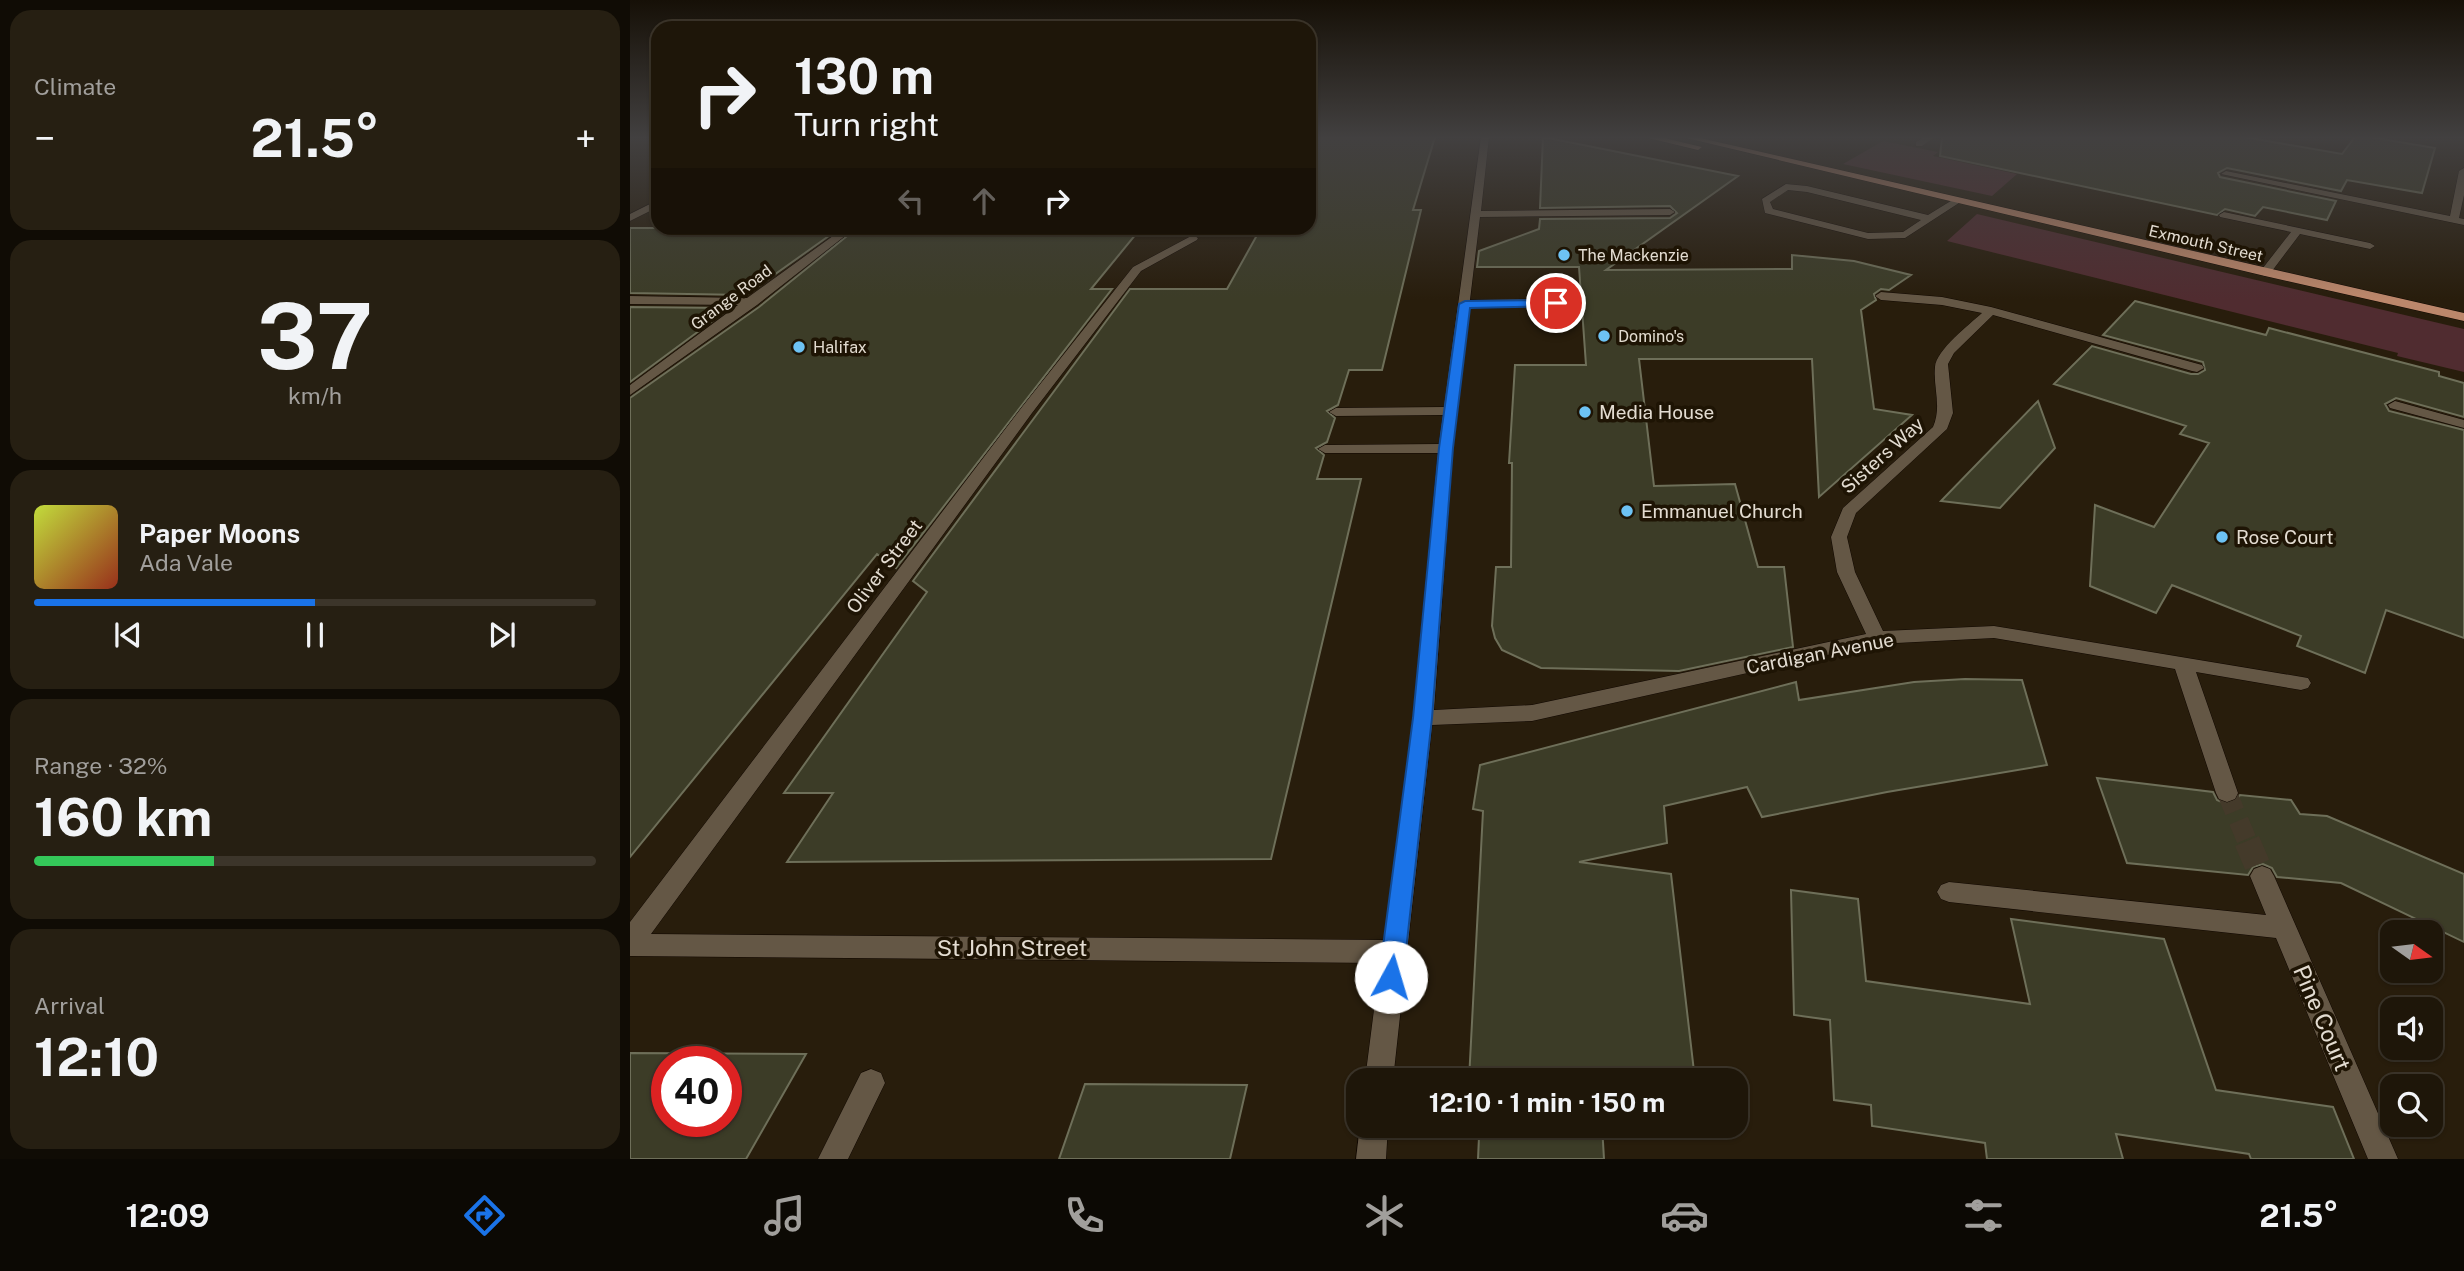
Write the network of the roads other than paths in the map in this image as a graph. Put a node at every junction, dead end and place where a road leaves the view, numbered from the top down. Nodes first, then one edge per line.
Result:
1 (1480, 191) edge
2 (1780, 191) edge
3 (1810, 191) edge
4 (1914, 191) edge
5 (2311, 191) edge
6 (2462, 191) edge
7 (1956, 201) junction
8 (651, 207) edge
9 (1670, 212) dead end
10 (1476, 214) junction
11 (2224, 215) dead end
12 (630, 218) edge
13 (1930, 219) junction
14 (2459, 221) edge
15 (2297, 231) junction
16 (841, 235) edge
17 (1193, 238) dead end
18 (2370, 246) dead end
19 (2265, 273) junction
20 (1881, 296) dead end
21 (630, 300) edge
22 (753, 302) junction
23 (1556, 303) dead end
24 (1465, 304) junction
25 (1991, 311) junction
26 (2464, 317) edge
27 (2197, 368) dead end
28 (630, 391) edge
29 (2395, 405) dead end
30 (1451, 411) junction
31 (1336, 412) dead end
32 (2464, 424) edge
33 (1446, 448) junction
34 (1325, 449) dead end
35 (1877, 638) junction
36 (2183, 663) junction
37 (2301, 683) dead end
38 (1423, 718) junction
39 (2227, 793) tunnel mouth
40 (2262, 876) tunnel mouth
41 (1949, 892) dead end
42 (2285, 928) junction
43 (630, 943) edge
44 (1394, 952) junction
45 (1381, 1068) edge
46 (871, 1083) dead end
47 (1373, 1138) edge
48 (833, 1159) edge
49 (1371, 1159) edge
50 (2383, 1159) edge

1 - 10 street
2 - 13 street
3 - 13 street
4 - 7 main road, Exmouth Street
5 - 14 street
6 - 14 street
7 - 13 street
7 - 19 main road, Exmouth Street
8 - 12 street
9 - 10 street
10 - 24 street
11 - 15 street
15 - 18 street
15 - 19 street
16 - 22 street, Grange Road
17 - 43 street, Oliver Street
19 - 26 main road, Exmouth Street
20 - 25 street
21 - 22 street
22 - 28 street, Grange Road
23 - 24 street
24 - 30 street
25 - 27 street
25 - 35 street, Sisters Way
29 - 32 street
30 - 31 street
30 - 33 street
33 - 34 street
33 - 38 street
35 - 36 street, Cardigan Avenue
35 - 38 street, Cardigan Avenue
36 - 37 street, Cardigan Avenue
36 - 39 street
38 - 44 street
40 - 42 street, Pine Court
41 - 42 street
42 - 50 street, Pine Court
43 - 44 street, St John Street
44 - 45 street
46 - 48 street
47 - 49 street

